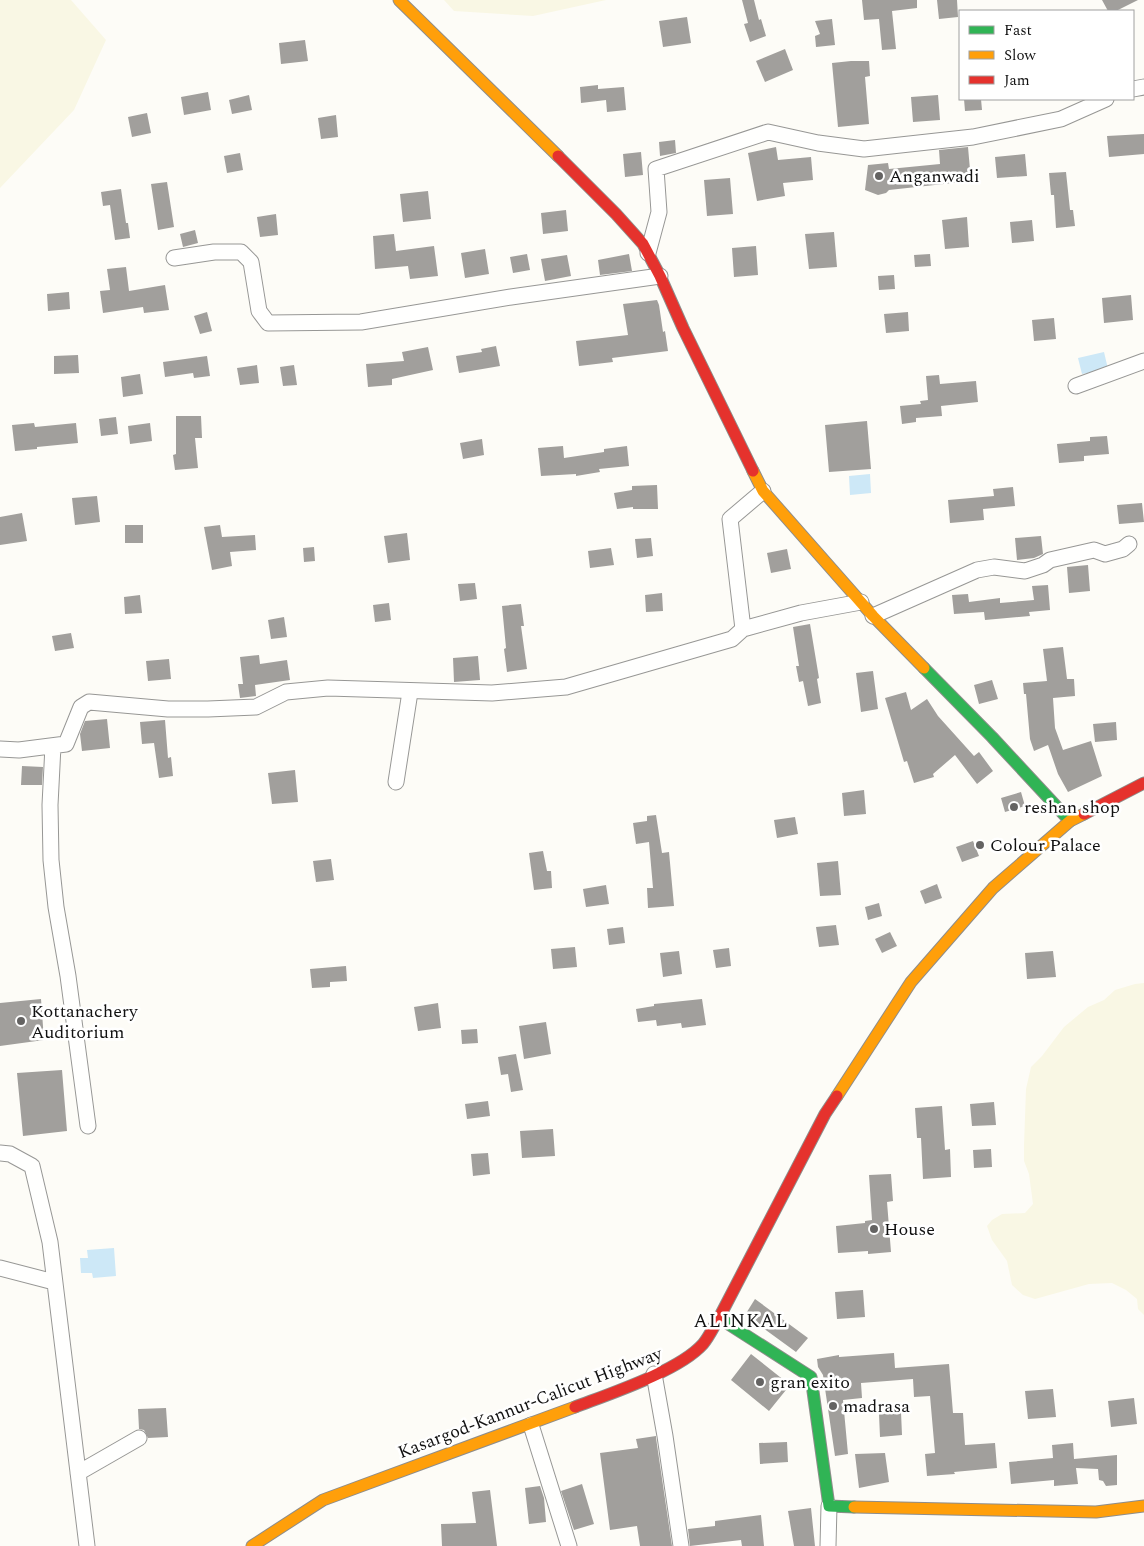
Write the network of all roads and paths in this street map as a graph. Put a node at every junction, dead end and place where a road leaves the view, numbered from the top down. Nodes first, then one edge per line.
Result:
1 (399, 0) edge
2 (1104, 100) edge
3 (648, 252) junction
4 (174, 258) dead end
5 (660, 276) junction
6 (1144, 361) edge
7 (1076, 386) dead end
8 (763, 491) junction
9 (1129, 544) dead end
10 (860, 602) junction
11 (873, 616) junction
12 (743, 629) junction
13 (410, 692) junction
14 (53, 746) junction
15 (0, 749) edge
16 (396, 782) dead end
17 (1144, 783) edge
18 (1070, 821) junction
19 (88, 1126) dead end
20 (0, 1153) edge
21 (0, 1268) edge
22 (54, 1282) junction
23 (719, 1318) junction
24 (654, 1374) junction
25 (531, 1425) junction
26 (140, 1438) dead end
27 (78, 1474) junction
28 (829, 1506) junction
29 (1144, 1506) edge
30 (87, 1546) edge
31 (252, 1546) edge
32 (569, 1546) edge
33 (681, 1546) edge
34 (828, 1546) edge

1 - 3 main road
2 - 3 street
3 - 5 main road
4 - 5 street
5 - 8 main road
6 - 7 street
8 - 10 main road
8 - 12 street
9 - 11 street
10 - 11 main road
10 - 12 street
11 - 18 main road
12 - 13 street
13 - 14 street
13 - 16 street
14 - 15 street
14 - 19 street
17 - 18 main road, Kasargod-Kannur-Calicut Highway
18 - 23 main road, Kasargod-Kannur-Calicut Highway
20 - 22 street
21 - 22 street
22 - 27 street
23 - 24 main road, Kasargod-Kannur-Calicut Highway
23 - 28 main road
24 - 25 main road, Kasargod-Kannur-Calicut Highway
24 - 33 street
25 - 31 main road, Kasargod-Kannur-Calicut Highway
25 - 32 street
26 - 27 street
27 - 30 street
28 - 29 main road
28 - 34 street

